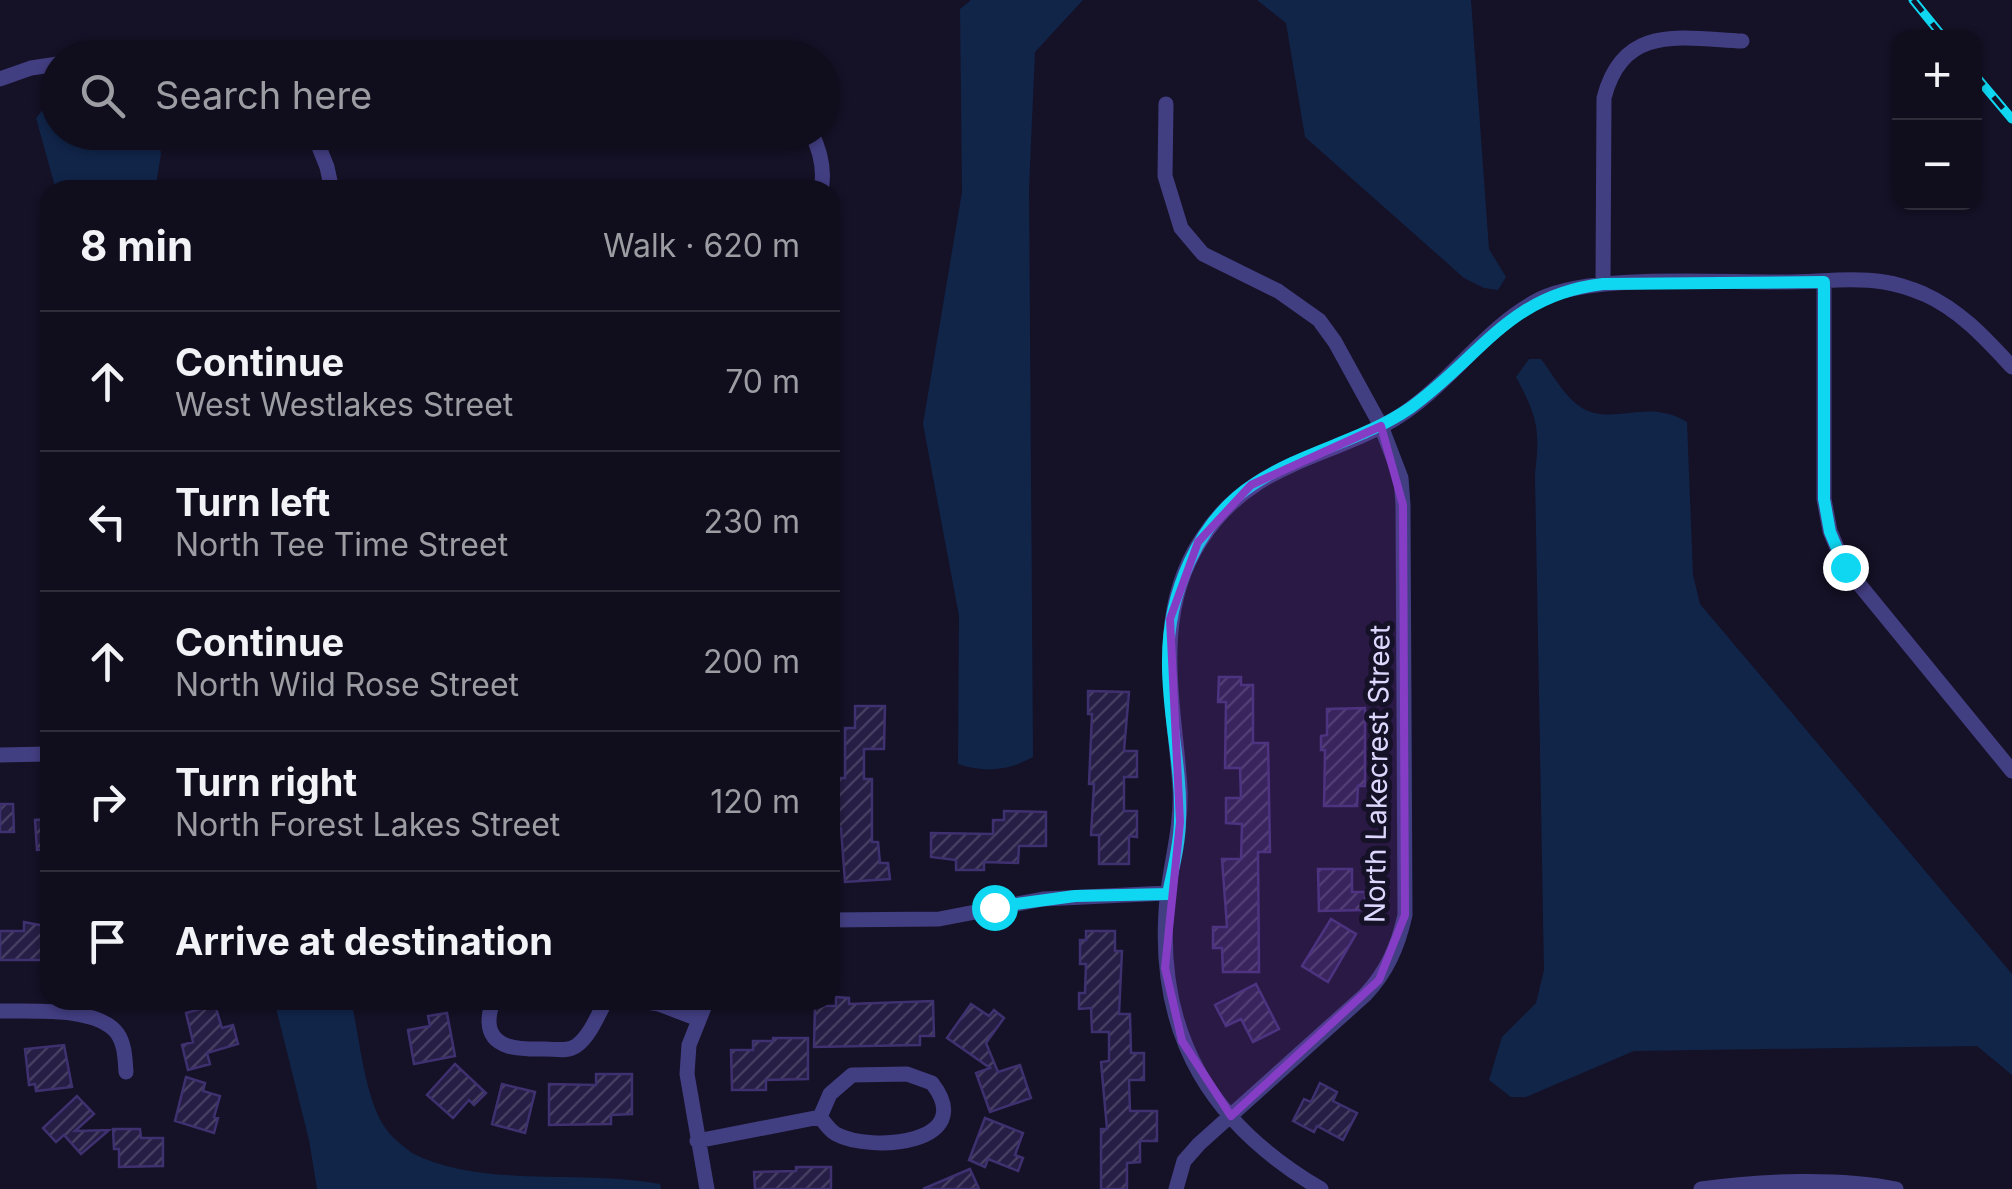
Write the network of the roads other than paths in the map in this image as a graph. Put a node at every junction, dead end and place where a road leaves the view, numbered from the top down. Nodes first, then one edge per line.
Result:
1 (1742, 40) dead end
2 (40, 67) edge
3 (0, 79) edge
4 (1166, 104) dead end
5 (319, 150) edge
6 (819, 150) edge
7 (329, 180) edge
8 (823, 180) edge
9 (1824, 282) junction
10 (1603, 284) junction
11 (2012, 367) edge
12 (1381, 426) junction
13 (40, 754) edge
14 (0, 756) edge
15 (2012, 771) edge
16 (1168, 894) junction
17 (840, 920) edge
18 (490, 1010) edge
19 (600, 1010) edge
20 (675, 1010) edge
21 (702, 1010) edge
22 (0, 1012) edge
23 (698, 1019) junction
24 (126, 1072) dead end
25 (1231, 1116) junction
26 (820, 1117) junction
27 (697, 1141) junction
28 (707, 1189) edge
29 (1176, 1189) edge
30 (1321, 1189) edge
31 (1701, 1189) edge
32 (1896, 1189) edge

1 - 10 street
2 - 3 street
4 - 12 street, North Lakecrest Street
5 - 7 street
6 - 8 street
9 - 10 street
9 - 11 street
9 - 15 street
10 - 12 street
12 - 16 street
12 - 25 street, North Lakecrest Street
13 - 14 street
16 - 17 street
16 - 25 street
18 - 19 street
20 - 23 street
21 - 23 street
22 - 24 street
23 - 27 street
25 - 29 street, North Lakecrest Street
25 - 30 street
26 - 26 street
26 - 27 street
27 - 28 street
31 - 32 street

